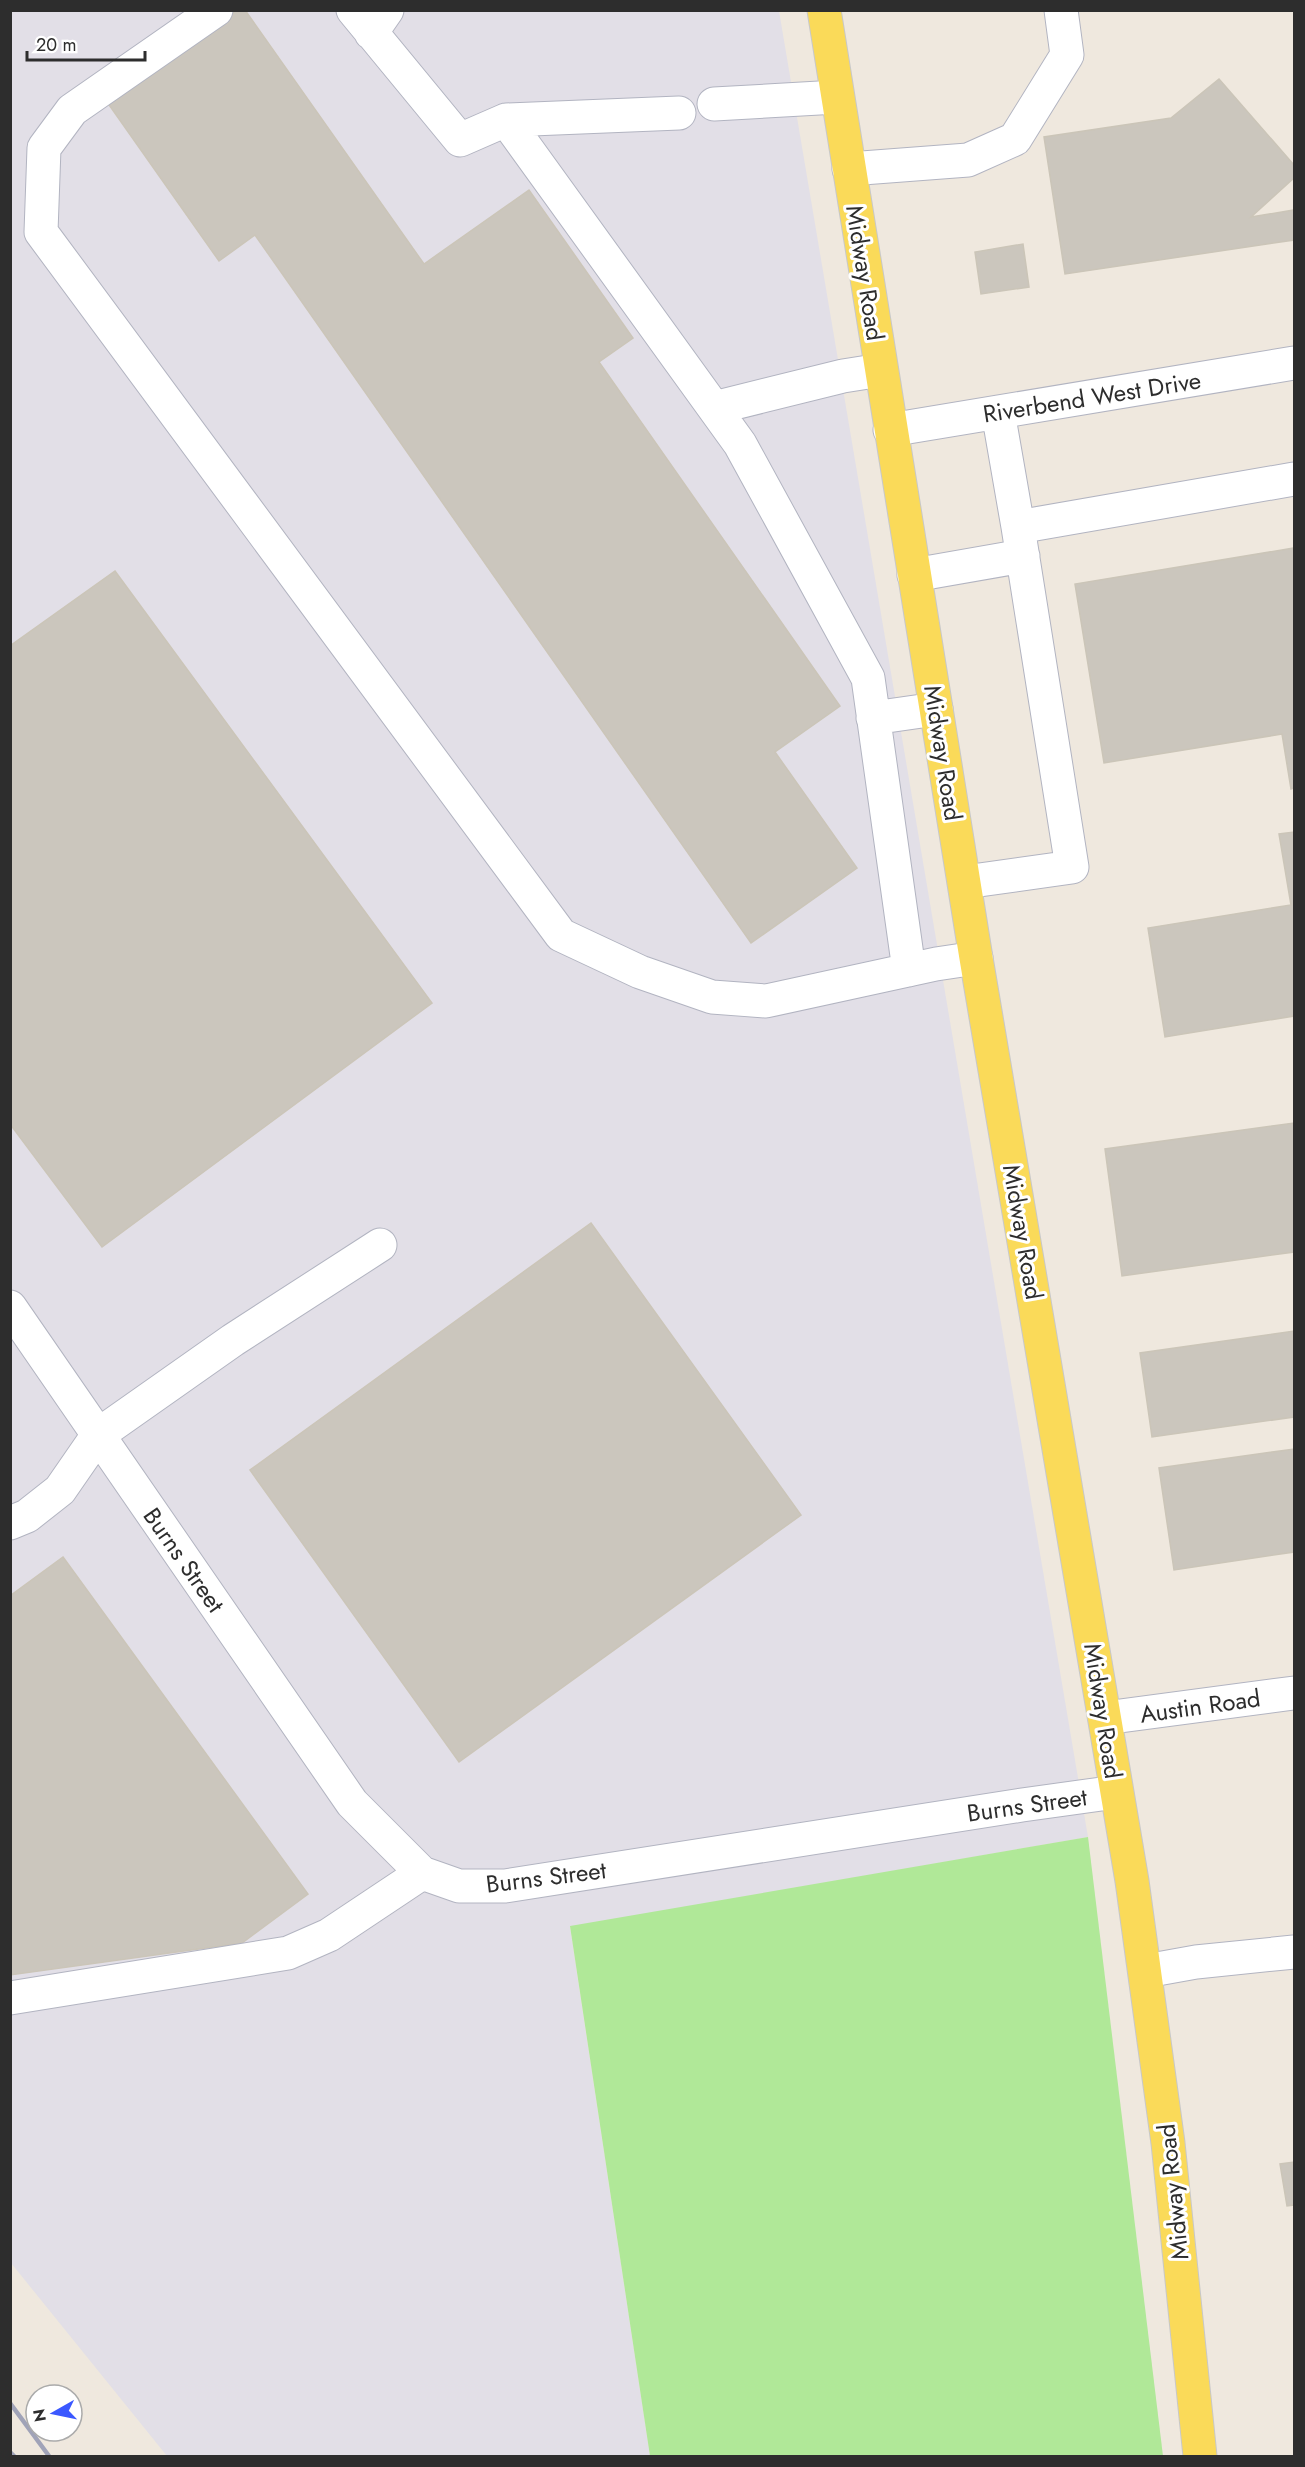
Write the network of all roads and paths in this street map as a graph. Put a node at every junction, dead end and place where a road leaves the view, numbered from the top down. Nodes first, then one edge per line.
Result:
1 (216, 10) edge
2 (824, 10) edge
3 (1061, 10) edge
4 (370, 18) edge
5 (837, 97) junction
6 (714, 104) dead end
7 (679, 113) dead end
8 (506, 120) junction
9 (849, 169) junction
10 (1294, 363) edge
11 (881, 370) junction
12 (714, 408) junction
13 (998, 412) junction
14 (890, 430) junction
15 (1294, 479) edge
16 (1020, 541) junction
17 (914, 575) junction
18 (936, 709) junction
19 (873, 718) junction
20 (964, 882) junction
21 (976, 958) junction
22 (909, 970) junction
23 (380, 1245) dead end
24 (10, 1308) edge
25 (98, 1435) junction
26 (10, 1523) edge
27 (1294, 1693) edge
28 (1106, 1718) junction
29 (1116, 1792) junction
30 (422, 1873) junction
31 (1294, 1952) edge
32 (1146, 1971) junction
33 (10, 1998) edge
34 (1200, 2457) edge

1 - 22 street
2 - 5 main road, Midway Road
3 - 9 street
4 - 8 street
5 - 6 street
5 - 9 main road, Midway Road
7 - 8 street
8 - 12 street
9 - 11 main road, Midway Road
10 - 13 street, Riverbend West Drive
11 - 12 street
11 - 14 main road, Midway Road
12 - 19 street
13 - 14 street, Riverbend West Drive
13 - 16 street
14 - 17 main road, Midway Road
15 - 16 street
16 - 17 street
16 - 20 street
17 - 18 main road, Midway Road
18 - 19 street
18 - 20 main road, Midway Road
19 - 22 street
20 - 21 main road, Midway Road
21 - 22 street
21 - 28 main road, Midway Road
23 - 25 street
24 - 25 street, Burns Street
25 - 26 street
25 - 30 street, Burns Street
27 - 28 street, Austin Road
28 - 29 main road, Midway Road
29 - 30 street, Burns Street
29 - 32 main road, Midway Road
30 - 33 street
31 - 32 street
32 - 34 main road, Midway Road

